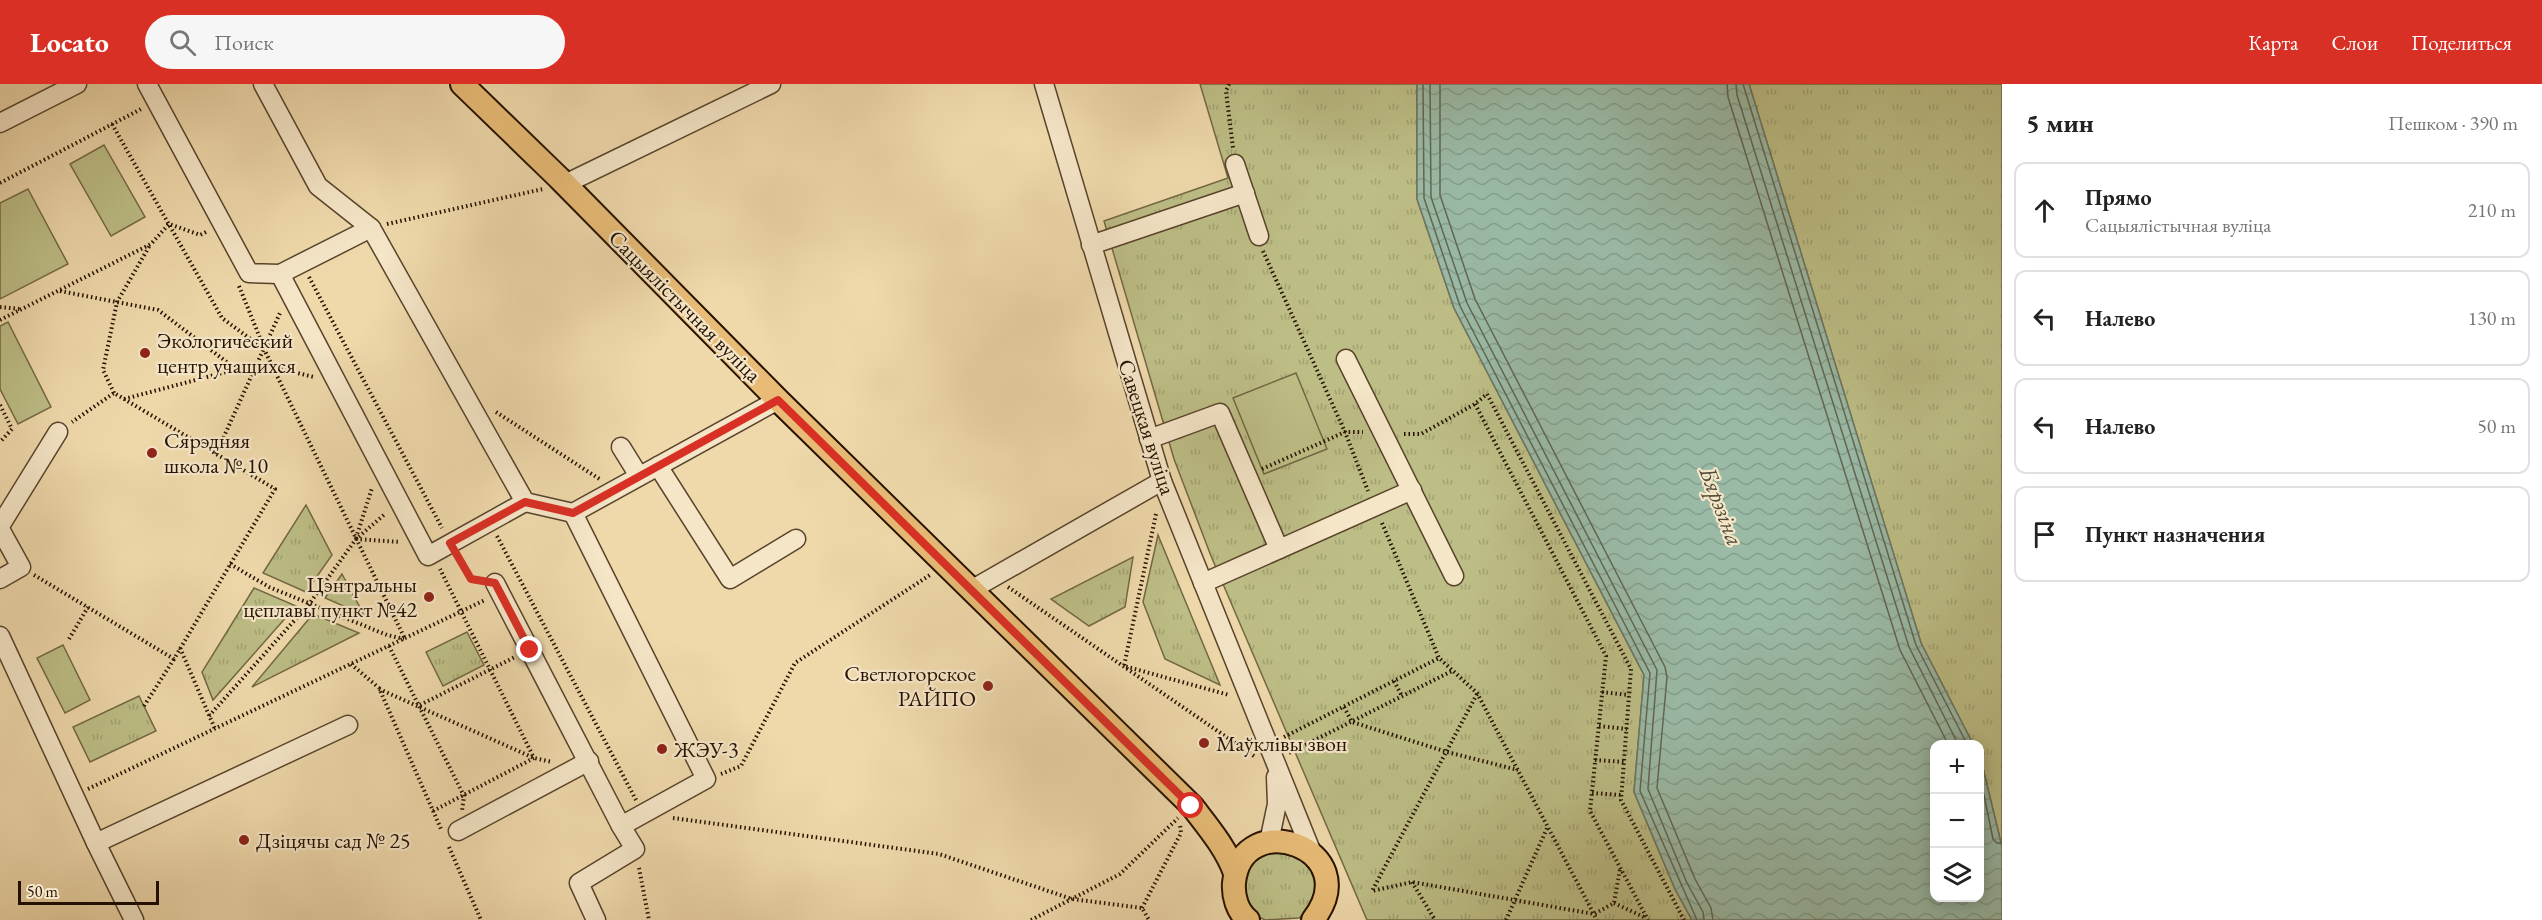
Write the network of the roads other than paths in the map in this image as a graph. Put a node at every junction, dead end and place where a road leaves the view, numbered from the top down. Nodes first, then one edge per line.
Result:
1 (77, 84) edge
2 (147, 84) edge
3 (263, 84) edge
4 (462, 84) edge
5 (771, 84) edge
6 (1044, 84) edge
7 (0, 123) edge
8 (1235, 164) road end
9 (562, 181) junction
10 (1245, 193) junction
11 (371, 228) junction
12 (1258, 236) road end
13 (1091, 245) junction
14 (280, 274) junction
15 (1346, 359) dead end
16 (778, 400) junction
17 (58, 432) road end
18 (1149, 439) junction
19 (621, 447) dead end
20 (658, 466) junction
21 (639, 476) junction
22 (1162, 480) junction
23 (1412, 490) junction
24 (525, 502) junction
25 (573, 513) junction
26 (0, 528) edge
27 (796, 539) dead end
28 (1279, 549) junction
29 (1454, 576) dead end
30 (0, 579) edge
31 (1203, 583) junction
32 (498, 588) road end
33 (971, 591) junction
34 (0, 636) edge
35 (348, 725) dead end
36 (1266, 754) junction
37 (583, 764) junction
38 (1191, 806) junction
39 (621, 826) junction
40 (449, 835) road end
41 (96, 843) junction
42 (1261, 845) junction
43 (1312, 853) junction
44 (1235, 873) junction
45 (1326, 894) junction
46 (1239, 915) edge
47 (134, 920) edge
48 (596, 920) edge
49 (1313, 920) edge
50 (1338, 920) edge

1 - 7 street
2 - 14 street
3 - 11 street
4 - 9 main road, Сацыялістычная вуліца
5 - 9 street
6 - 13 street, Савецкая вуліца
8 - 10 street
9 - 16 main road, Сацыялістычная вуліца
10 - 12 street
10 - 13 street
11 - 14 street
11 - 24 street
13 - 18 street, Савецкая вуліца
14 - 24 street
15 - 23 street
16 - 20 street
16 - 33 main road, Сацыялістычная вуліца
17 - 26 street
18 - 22 street, Савецкая вуліца
18 - 28 street
19 - 21 street
20 - 21 street
20 - 27 street
21 - 25 street
22 - 31 street, Савецкая вуліца
22 - 33 street
23 - 28 street
23 - 29 street
24 - 25 street
25 - 39 street
26 - 30 street
28 - 31 street
31 - 36 street, Савецкая вуліца
32 - 37 street
33 - 38 main road, Сацыялістычная вуліца
34 - 41 street
35 - 41 street
36 - 42 street, Савецкая вуліца
36 - 43 street, Савецкая вуліца
37 - 39 street
37 - 40 street
38 - 42 main road, Сацыялістычная вуліца
38 - 44 main road, Сацыялістычная вуліца
39 - 48 street
41 - 47 street
42 - 43 main road
42 - 44 main road
43 - 45 main road
44 - 46 main road
45 - 49 main road
45 - 50 main road

